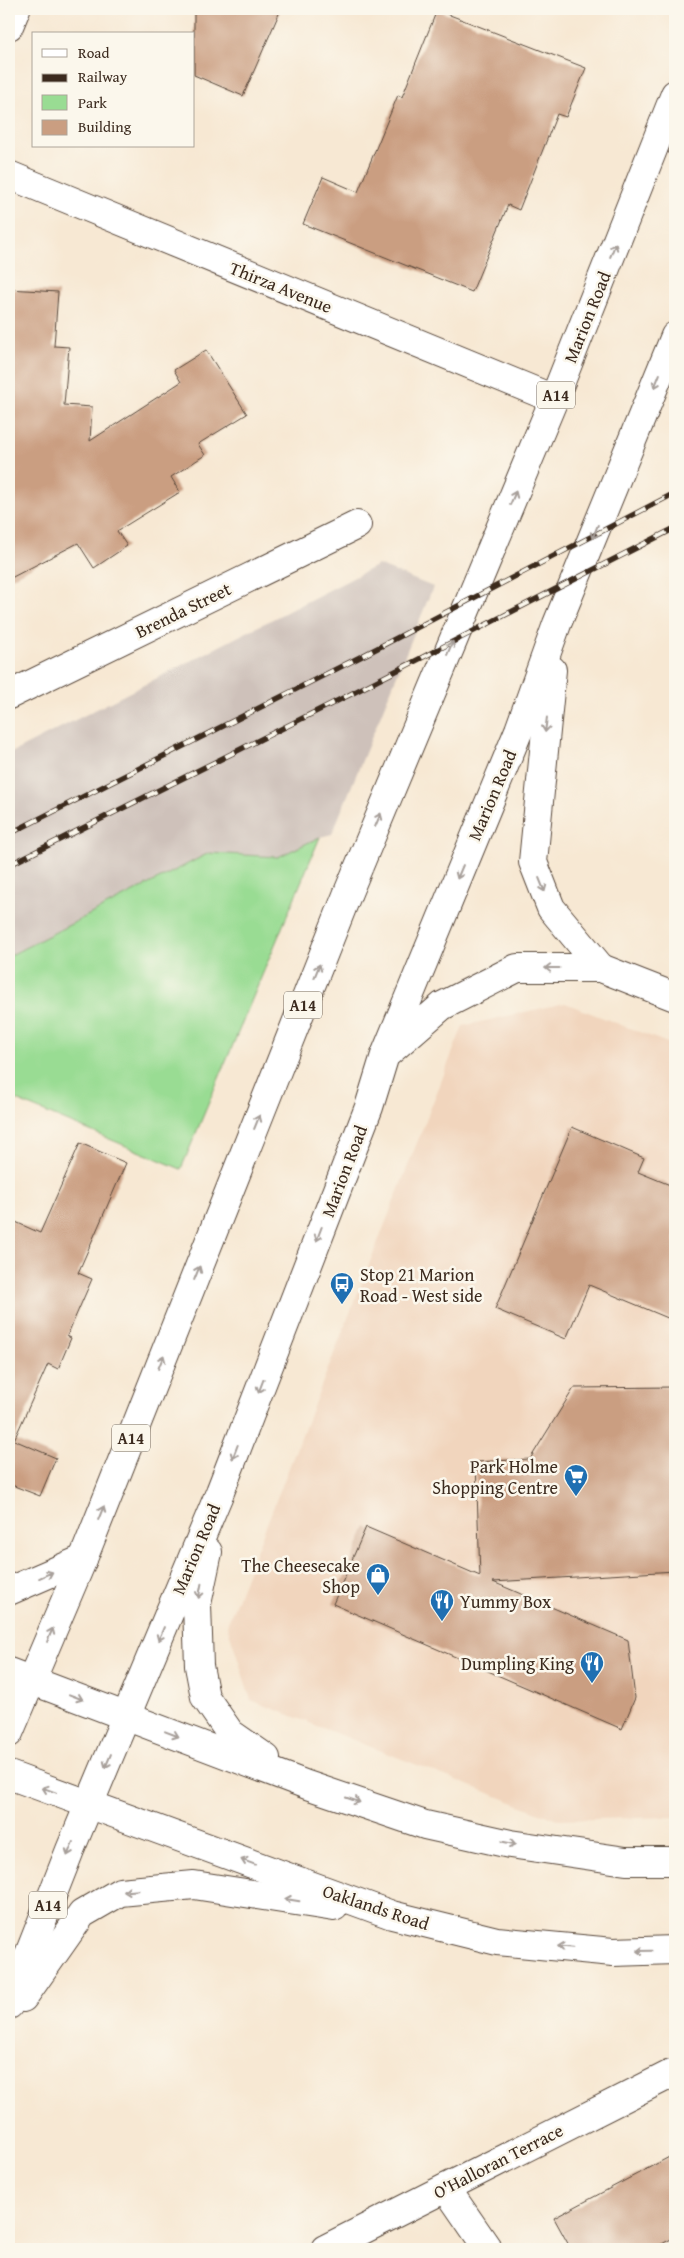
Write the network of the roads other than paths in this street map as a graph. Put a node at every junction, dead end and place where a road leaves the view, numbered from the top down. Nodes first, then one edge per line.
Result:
1 (16, 9) edge
2 (9, 26) edge
3 (675, 94) edge
4 (9, 175) edge
5 (675, 336) edge
6 (554, 400) junction
7 (357, 525) dead end
8 (557, 624) junction
9 (9, 695) edge
10 (601, 968) junction
11 (675, 997) edge
12 (385, 1055) junction
13 (220, 1492) junction
14 (83, 1558) junction
15 (9, 1591) edge
16 (20, 1676) edge
17 (126, 1717) junction
18 (9, 1733) edge
19 (9, 1775) edge
20 (307, 1785) junction
21 (89, 1804) junction
22 (675, 1861) edge
23 (392, 1915) junction
24 (675, 1950) edge
25 (9, 2006) edge
26 (9, 2018) edge
27 (671, 2074) dead end
28 (446, 2188) junction
29 (325, 2249) edge
30 (488, 2249) edge

1 - 2 main road
6 -> 3 main road, Marion Road / A14
4 - 6 main road, Thirza Avenue
5 -> 8 main road, Marion Road / A14
14 -> 6 main road, Marion Road / A14
7 - 9 main road, Brenda Street
8 -> 10 main road
8 -> 12 main road, Marion Road / A14
10 - 11 main road
10 -> 12 main road
12 -> 13 main road, Marion Road / A14
13 -> 17 main road, Marion Road / A14
13 -> 20 main road
15 -> 14 main road
16 -> 14 main road, Marion Road / A14
16 -> 17 main road
16 - 18 main road, Marion Road / A14
17 -> 20 main road
17 -> 21 main road, Marion Road / A14
21 -> 19 main road, Oaklands Road
20 -> 22 main road
23 -> 21 main road, Oaklands Road
21 -> 25 main road, Marion Road / A14
24 -> 23 main road, Oaklands Road
23 -> 26 main road
27 - 28 main road, O'Halloran Terrace
28 - 29 main road, O'Halloran Terrace
28 - 30 main road

